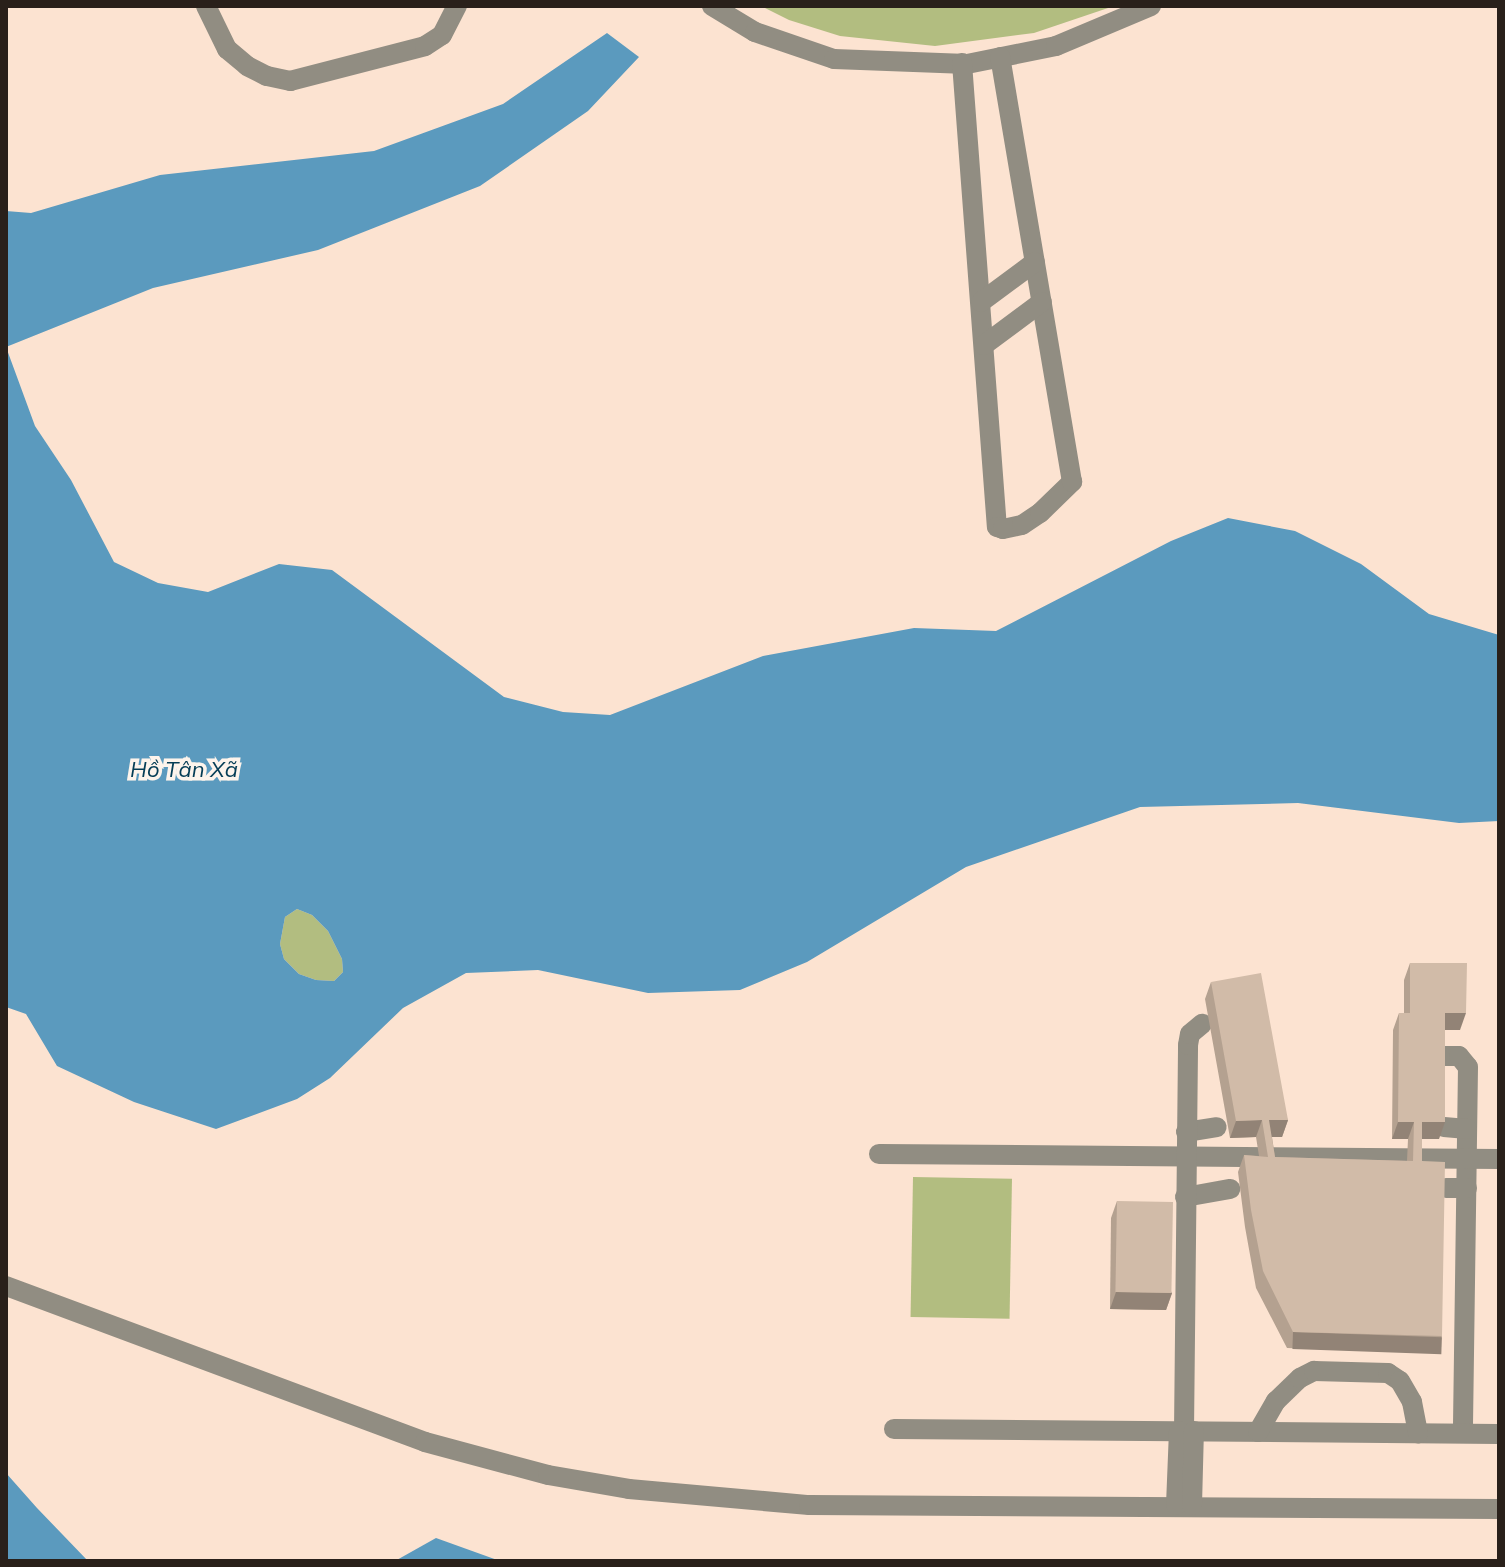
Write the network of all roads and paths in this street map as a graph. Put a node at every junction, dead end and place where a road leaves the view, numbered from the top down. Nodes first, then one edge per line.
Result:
1 (206, 6) edge
2 (457, 6) edge
3 (712, 6) edge
4 (1151, 6) edge
5 (1000, 57) junction
6 (962, 63) junction
7 (1035, 262) junction
8 (981, 302) junction
9 (1042, 302) junction
10 (984, 345) junction
11 (1202, 1024) dead end
12 (1443, 1056) edge
13 (1217, 1127) dead end
14 (1444, 1127) edge
15 (1467, 1129) junction
16 (1186, 1132) junction
17 (879, 1154) dead end
18 (1467, 1158) junction
19 (1186, 1159) junction
20 (1499, 1159) edge
21 (1230, 1189) dead end
22 (1185, 1197) junction
23 (6, 1286) edge
24 (1441, 1307) edge
25 (1465, 1308) junction
26 (894, 1429) dead end
27 (1186, 1431) junction
28 (1258, 1432) junction
29 (1418, 1433) junction
30 (1463, 1433) junction
31 (1499, 1434) edge
32 (1184, 1505) junction
33 (1499, 1509) edge

1 - 2 street
3 - 6 street
4 - 5 street
5 - 6 street
5 - 7 street
6 - 8 street
7 - 8 street
7 - 9 street
8 - 10 street
9 - 10 street
9 - 10 street
11 - 16 street
12 - 15 street
13 - 16 street
14 - 15 street
15 - 18 street
16 - 19 street
17 - 19 street
18 - 19 street
18 - 20 street
18 - 25 street
19 - 22 street
21 - 22 street
22 - 27 street
23 - 32 street
24 - 25 street
25 - 30 street
26 - 27 street
27 - 28 street
27 - 32 street
28 - 29 street
28 - 29 street
29 - 30 street
30 - 31 street
32 - 33 street

